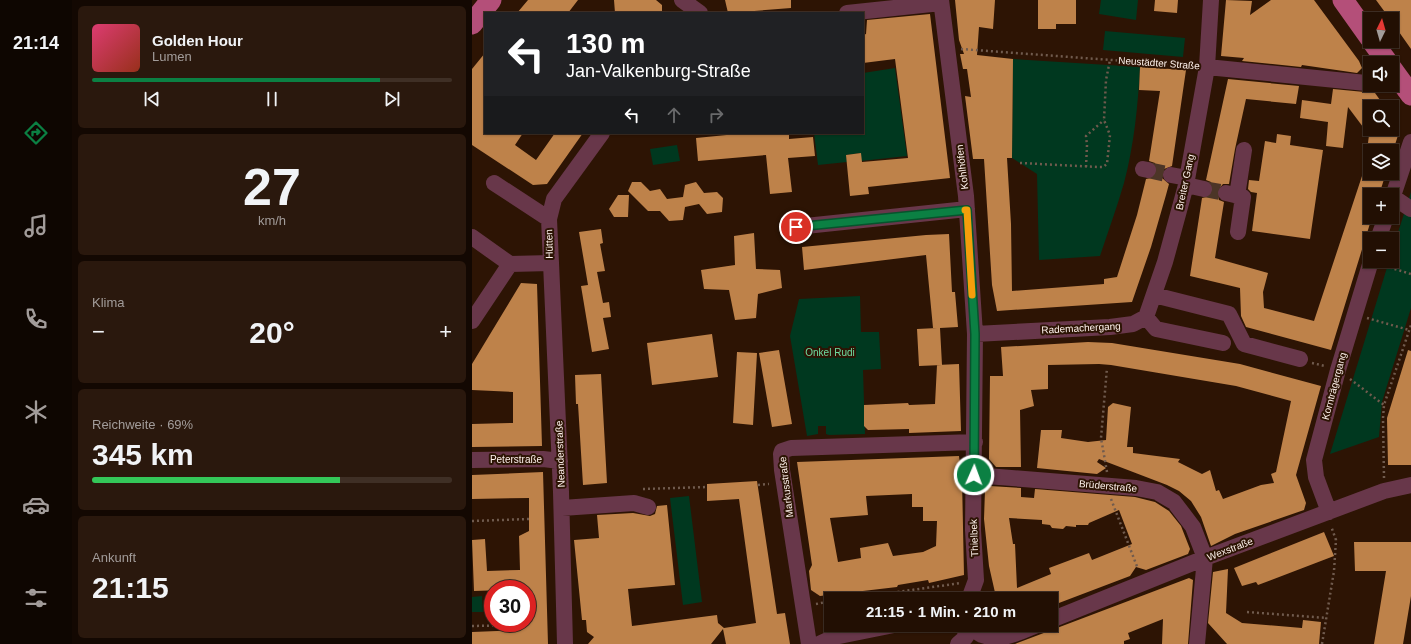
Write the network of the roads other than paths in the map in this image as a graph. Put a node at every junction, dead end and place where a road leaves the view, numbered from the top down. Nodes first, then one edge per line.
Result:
1 (491, 0) edge
2 (1211, 0) edge
3 (1343, 0) edge
4 (941, 2) edge
5 (856, 12) edge
6 (472, 24) edge
7 (1363, 28) edge
8 (1207, 67) junction
9 (1399, 79) edge
10 (1363, 83) edge
11 (1411, 95) edge
12 (601, 134) edge
13 (1411, 142) edge
14 (1244, 150) dead end
15 (1171, 174) tunnel mouth
16 (1186, 182) junction
17 (494, 183) dead end
18 (1395, 188) edge
19 (1204, 189) tunnel mouth
20 (1399, 202) edge
21 (1411, 209) edge
22 (967, 210) junction
23 (548, 219) junction
24 (796, 227) dead end
25 (1238, 232) dead end
26 (472, 237) edge
27 (551, 263) junction
28 (510, 264) junction
29 (1369, 268) edge
30 (1154, 295) junction
31 (1146, 317) junction
32 (472, 321) edge
33 (975, 334) junction
34 (1223, 343) dead end
35 (1300, 360) road end
36 (975, 442) junction
37 (472, 460) edge
38 (560, 461) junction
39 (974, 475) junction
40 (1411, 485) edge
41 (648, 507) dead end
42 (562, 508) junction
43 (1327, 512) junction
44 (1205, 558) junction
45 (972, 592) edge
46 (1058, 617) edge
47 (859, 632) edge
48 (966, 632) edge
49 (978, 632) edge
50 (1020, 632) edge
51 (997, 641) edge
52 (565, 644) edge
53 (809, 644) edge
54 (820, 644) edge
55 (958, 644) edge
56 (1197, 644) edge

1 - 6 main road
2 - 8 street, Breiter Gang
3 - 7 main road
4 - 5 street
4 - 22 street, Kohlhöfen
8 - 10 street, Neustädter Straße
8 - 16 street, Breiter Gang
9 - 11 main road
12 - 23 street, Hütten
13 - 18 street
14 - 25 street
15 - 16 street
16 - 19 street
16 - 30 street, Breiter Gang
17 - 23 street
20 - 21 street
22 - 24 street
22 - 33 street, Kohlhöfen
23 - 27 street, Hütten
26 - 28 street
27 - 28 street, Hütten
27 - 38 street, Neanderstraße
28 - 32 street
29 - 43 street, Kornträgergang
30 - 31 street
30 - 35 street
31 - 33 street, Rademachergang
31 - 34 street
33 - 36 street, Kohlhöfen
36 - 39 street, Kohlhöfen
36 - 53 street, Markusstraße
37 - 38 street, Peterstraße
38 - 42 street, Neanderstraße
39 - 44 street, Brüderstraße
39 - 45 street, Thielbek
40 - 43 street, Wexstraße
41 - 42 street
42 - 52 street, Neanderstraße
43 - 44 street, Wexstraße
44 - 46 street, Wexstraße
44 - 56 street
47 - 54 street
48 - 55 street
49 - 51 street
50 - 51 street

